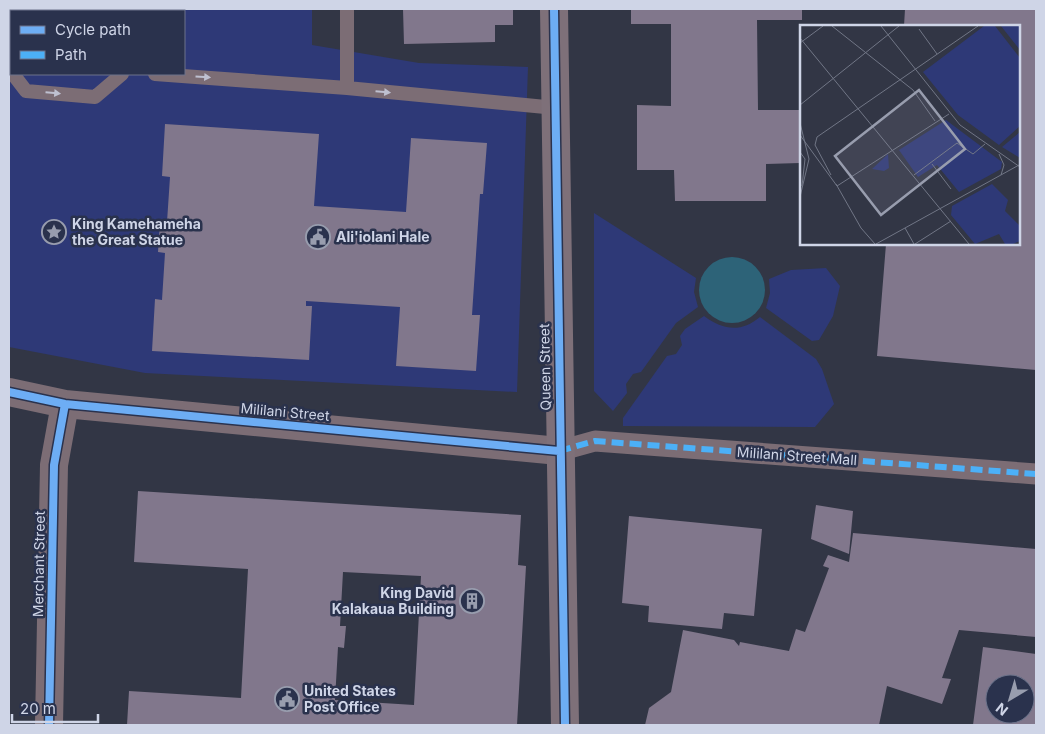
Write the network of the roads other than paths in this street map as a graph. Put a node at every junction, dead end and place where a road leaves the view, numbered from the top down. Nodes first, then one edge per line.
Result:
1 (347, 9) edge
2 (554, 9) edge
3 (14, 75) edge
4 (121, 75) edge
5 (169, 75) edge
6 (348, 88) junction
7 (556, 108) junction
8 (9, 392) edge
9 (65, 404) junction
10 (559, 451) junction
11 (1036, 474) edge
12 (49, 725) edge
13 (565, 725) edge

1 - 6 lane
2 - 7 main road, Queen Street
3 -> 4 lane
5 -> 6 lane
6 -> 7 lane
7 - 10 main road, Queen Street
8 - 9 street, Mililani Street
9 - 10 street, Mililani Street
9 - 12 street, Merchant Street
10 - 11 street, Mililani Street Mall
10 - 13 main road, Queen Street

